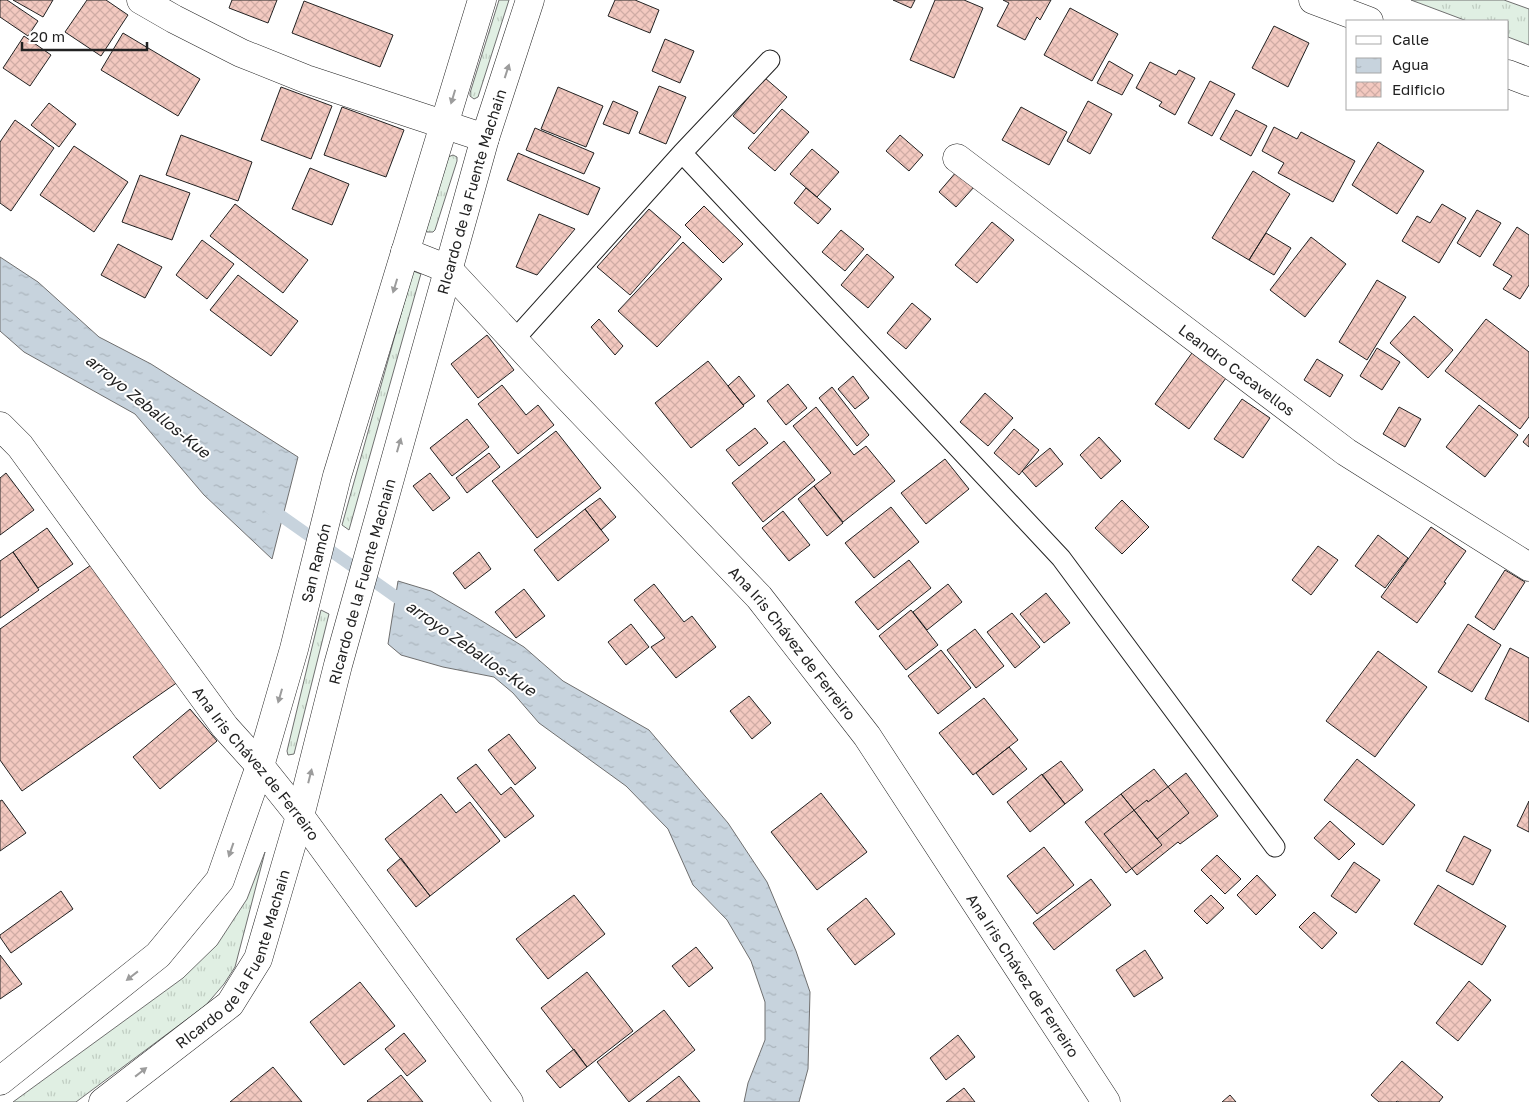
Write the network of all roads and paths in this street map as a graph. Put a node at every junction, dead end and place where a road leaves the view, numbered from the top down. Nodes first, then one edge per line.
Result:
1 (141, 0) edge
2 (482, 0) edge
3 (530, 0) edge
4 (1313, 0) edge
5 (1366, 20) edge
6 (770, 60) dead end
7 (1509, 74) edge
8 (1529, 82) edge
9 (445, 124) junction
10 (485, 138) junction
11 (682, 152) junction
12 (957, 158) dead end
13 (405, 252) junction
14 (448, 268) junction
15 (514, 340) junction
16 (0, 426) edge
17 (1529, 567) edge
18 (260, 766) junction
19 (300, 816) junction
20 (1275, 847) dead end
21 (0, 1081) edge
22 (103, 1102) edge
23 (509, 1102) edge
24 (1106, 1102) edge

1 - 9 street
2 -> 9 street
10 -> 3 street, RIcardo de la Fuente Machain
4 - 5 street
6 - 11 lane
7 - 8 street
9 - 10 street
9 - 13 street
10 - 14 street, RIcardo de la Fuente Machain
11 - 15 lane
11 - 20 lane
12 - 17 street, Leandro Cacavellos
13 - 14 street, Ana Iris Chávez de Ferreiro
13 -> 18 street, San Ramón
14 - 15 street, Ana Iris Chávez de Ferreiro
19 -> 14 street, RIcardo de la Fuente Machain
15 - 24 street, Ana Iris Chávez de Ferreiro
16 - 18 street, Ana Iris Chávez de Ferreiro
18 - 19 street, Ana Iris Chávez de Ferreiro
18 -> 21 street
22 -> 19 street, RIcardo de la Fuente Machain
19 - 23 street, Ana Iris Chávez de Ferreiro

